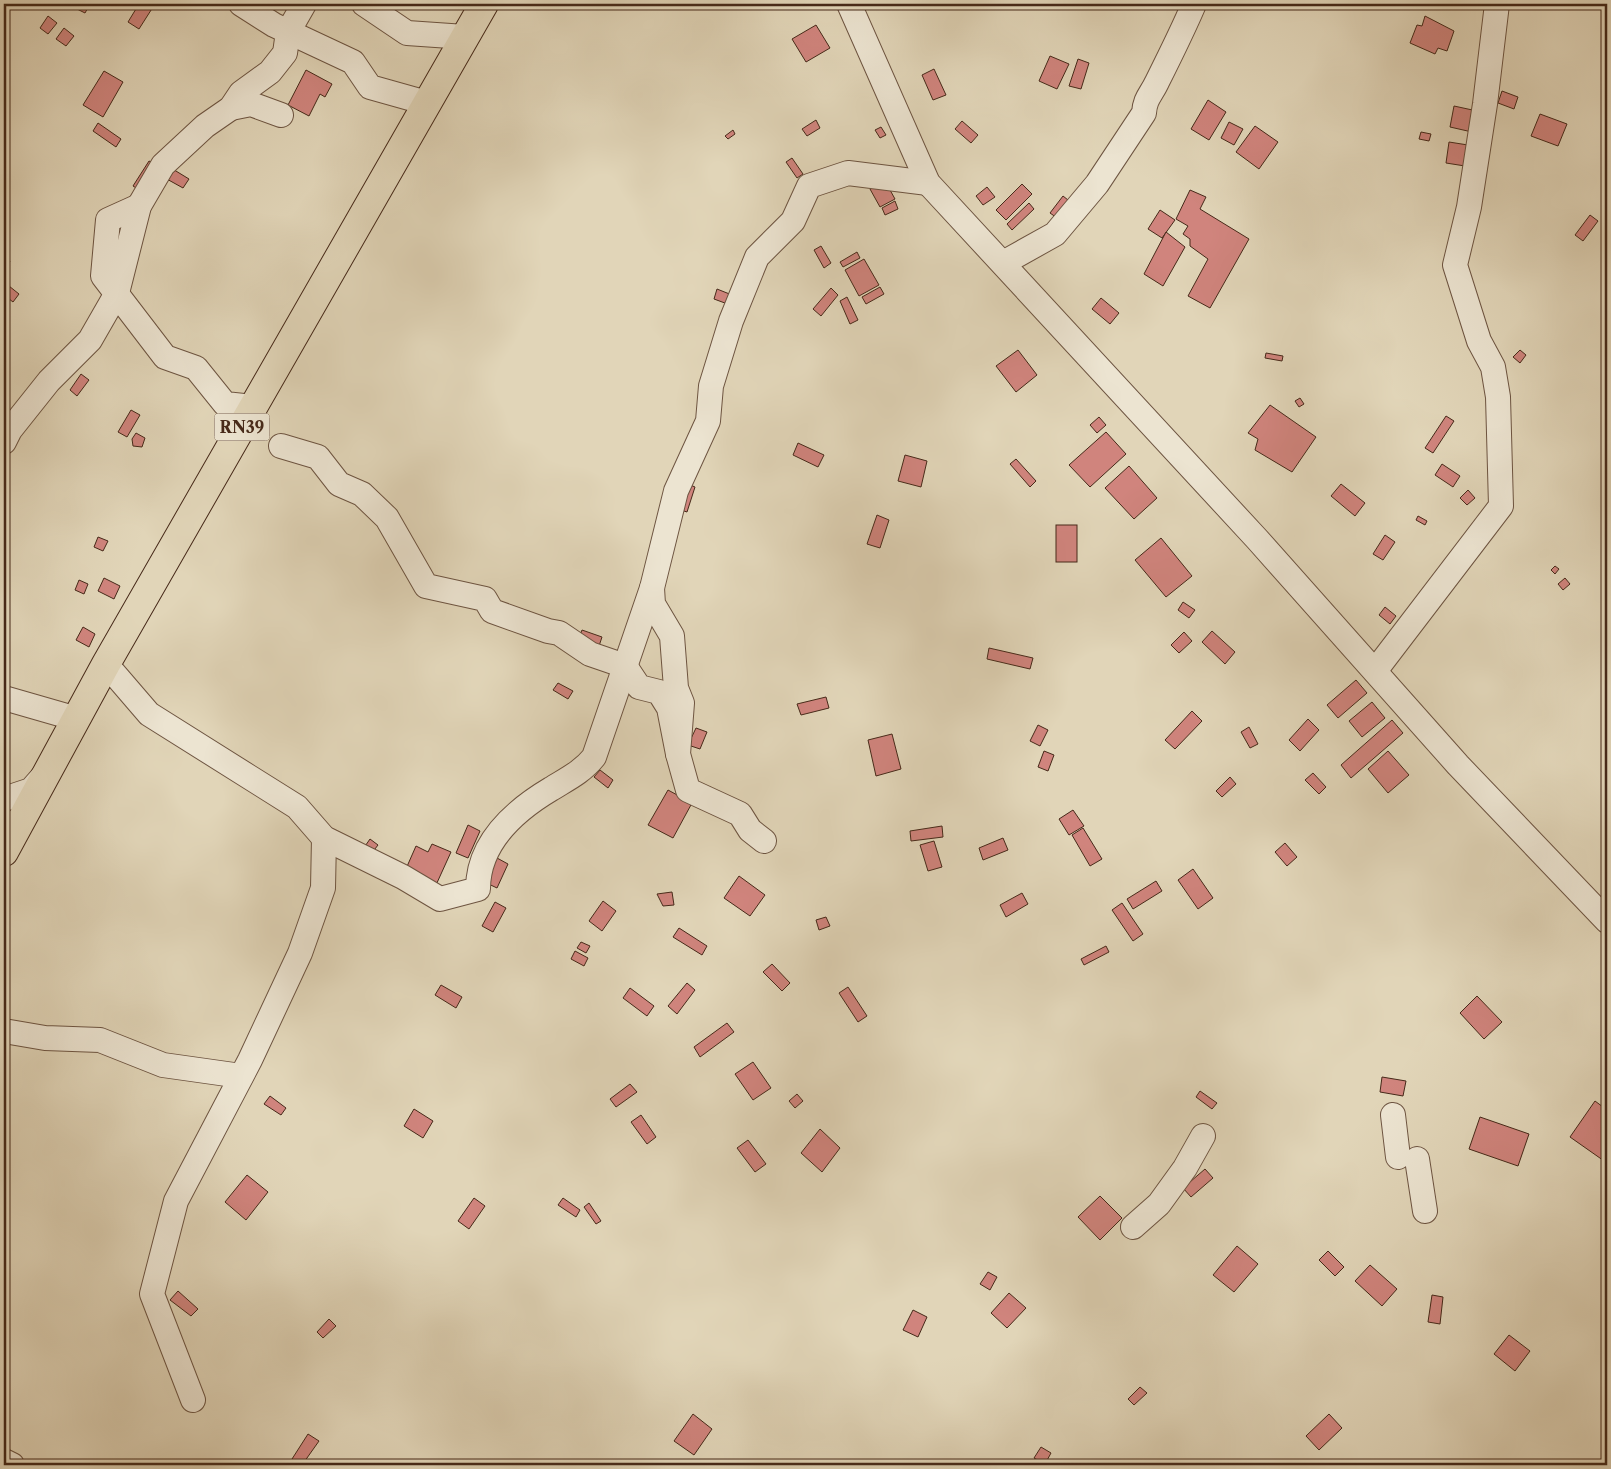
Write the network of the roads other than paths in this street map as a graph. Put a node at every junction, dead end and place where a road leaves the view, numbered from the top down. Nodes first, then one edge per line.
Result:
1 (241, 4) edge
2 (304, 4) edge
3 (364, 4) edge
4 (484, 4) edge
5 (849, 4) edge
6 (1194, 4) edge
7 (1497, 4) edge
8 (288, 32) junction
9 (465, 37) junction
10 (427, 103) junction
11 (231, 108) junction
12 (281, 115) dead end
13 (928, 183) junction
14 (1003, 263) junction
15 (116, 293) junction
16 (253, 407) junction
17 (4, 442) edge
18 (281, 446) dead end
19 (652, 588) junction
20 (106, 664) junction
21 (625, 666) junction
22 (1375, 671) junction
23 (4, 698) edge
24 (77, 719) junction
25 (678, 754) junction
26 (4, 779) edge
27 (39, 780) junction
28 (4, 799) edge
29 (324, 838) junction
30 (764, 841) dead end
31 (4, 852) edge
32 (1607, 921) edge
33 (4, 1031) edge
34 (241, 1076) junction
35 (1393, 1115) dead end
36 (1203, 1136) dead end
37 (1425, 1211) dead end
38 (1133, 1227) dead end
39 (192, 1400) dead end
40 (4, 1460) edge
41 (12, 1465) edge

1 - 8 street
2 - 8 street
3 - 9 street
4 - 9 highway, RN39
5 - 13 street
6 - 14 street
7 - 22 street
8 - 10 street
8 - 11 street
9 - 10 highway, RN39
10 - 16 highway, RN39
11 - 12 street
11 - 15 street
13 - 14 street
13 - 19 street
14 - 22 street
15 - 16 street
15 - 17 street
16 - 20 highway, RN39
18 - 21 street
19 - 21 street
19 - 25 street
20 - 24 highway, RN39
20 - 29 street
21 - 25 street
21 - 29 street
22 - 32 street
23 - 24 street
24 - 27 highway, RN39
25 - 30 street
26 - 27 street
27 - 28 street
27 - 31 highway, RN39
29 - 34 street
33 - 34 street
34 - 39 street
35 - 37 street
36 - 38 street
40 - 41 street

